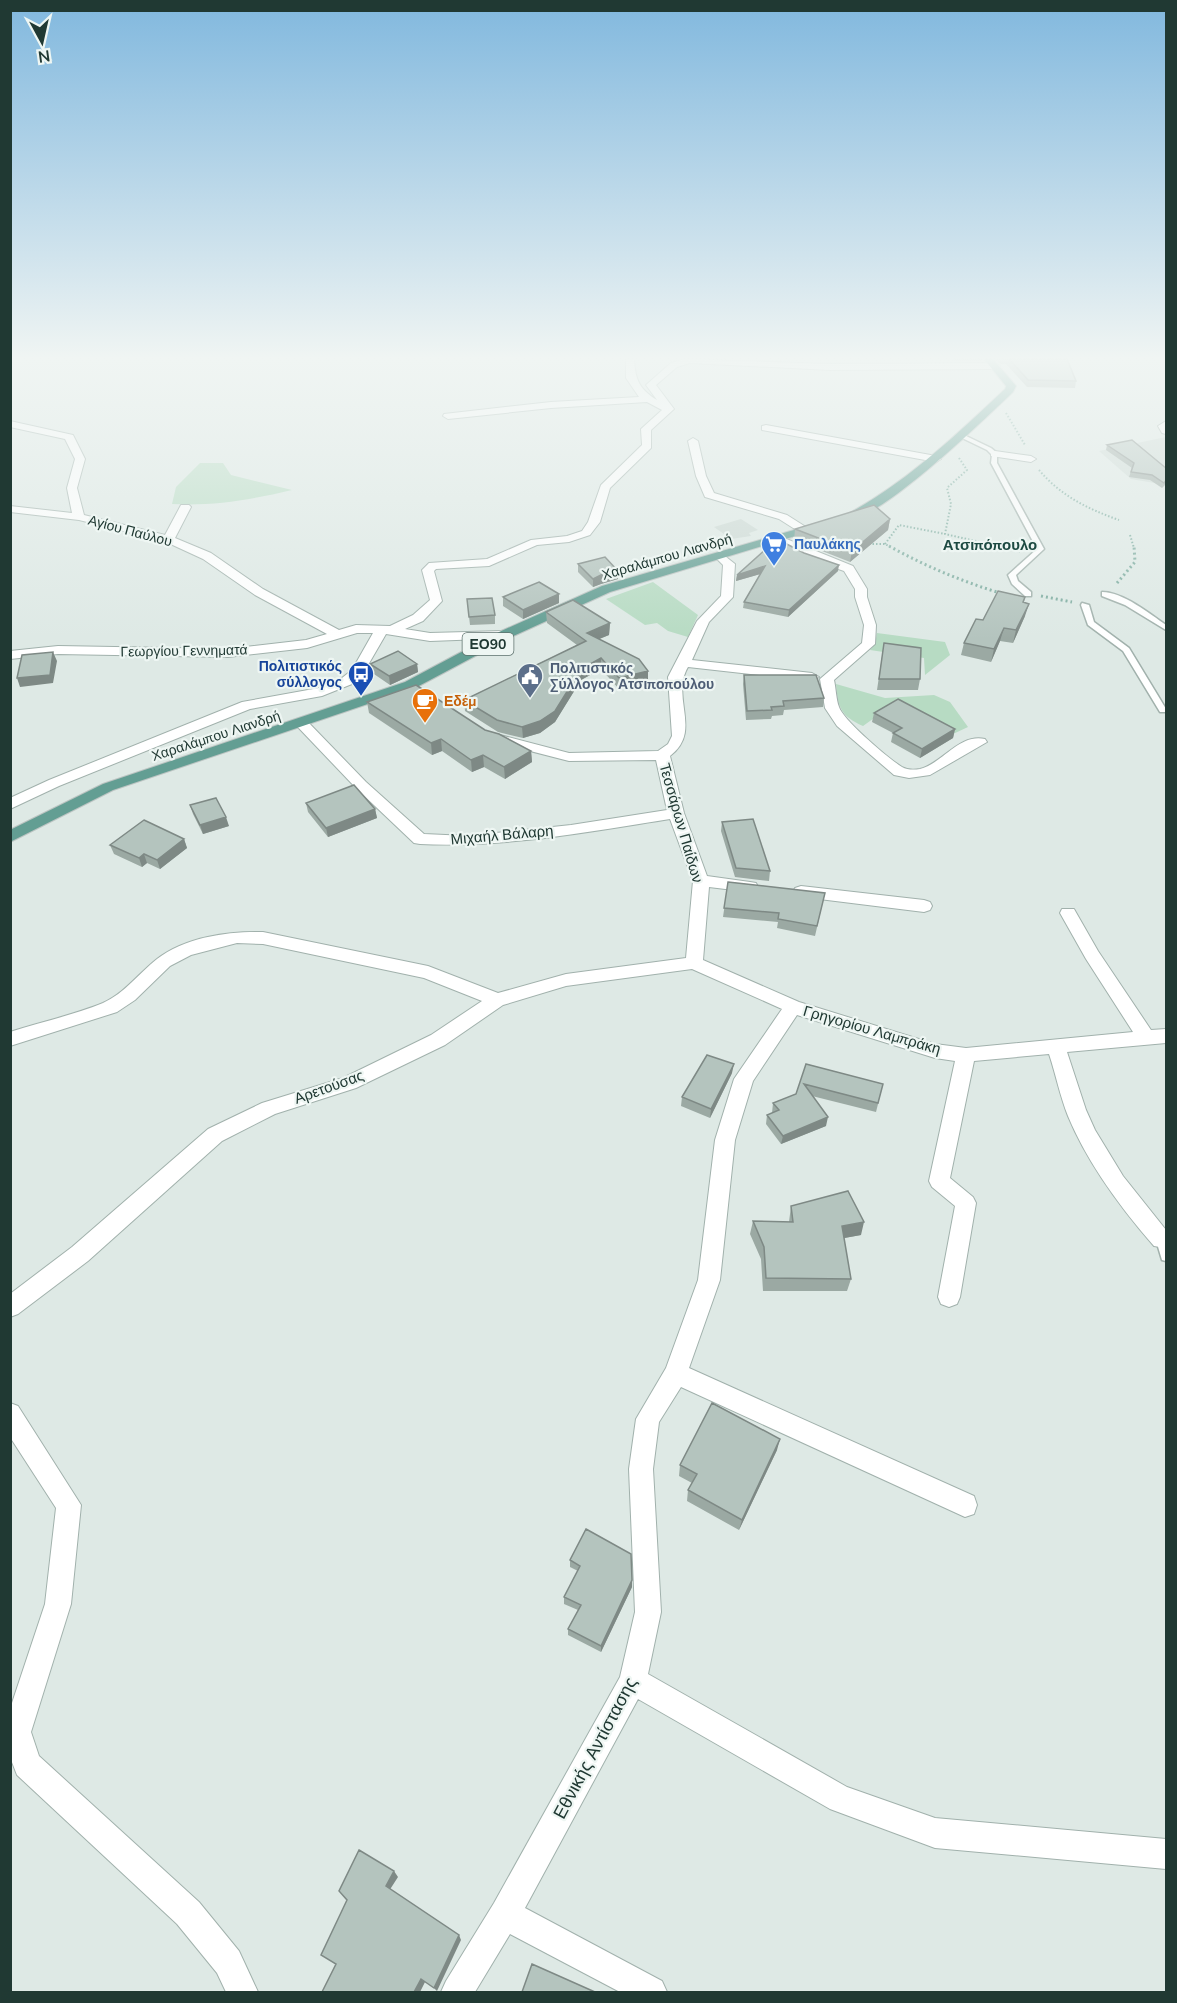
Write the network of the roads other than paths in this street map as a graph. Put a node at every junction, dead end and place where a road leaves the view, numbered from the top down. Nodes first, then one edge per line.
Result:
1 (77, 452) edge
2 (640, 452) edge
3 (695, 452) edge
4 (924, 452) edge
5 (943, 452) edge
6 (995, 454) joint
7 (940, 455) junction
8 (1031, 459) dead end
9 (185, 507) dead end
10 (10, 509) edge
11 (79, 517) junction
12 (805, 531) junction
13 (168, 539) junction
14 (779, 540) junction
15 (721, 557) junction
16 (1028, 594) road end
17 (1105, 594) dead end
18 (1085, 605) dead end
19 (1167, 628) edge
20 (387, 630) junction
21 (337, 634) junction
22 (504, 635) junction
23 (10, 655) edge
24 (686, 663) junction
25 (827, 679) junction
26 (410, 685) junction
27 (428, 697) edge
28 (1163, 710) dead end
29 (301, 723) junction
30 (483, 731) edge
31 (980, 742) dead end
32 (662, 754) junction
33 (10, 804) edge
34 (676, 813) junction
35 (10, 837) edge
36 (701, 881) junction
37 (924, 906) dead end
38 (1068, 913) dead end
39 (694, 963) junction
40 (497, 1000) junction
41 (793, 1007) junction
42 (1145, 1036) junction
43 (1167, 1036) edge
44 (10, 1039) edge
45 (1056, 1048) junction
46 (966, 1055) junction
47 (1165, 1245) edge
48 (949, 1297) dead end
49 (10, 1307) edge
50 (676, 1373) junction
51 (10, 1414) edge
52 (965, 1505) dead end
53 (633, 1682) junction
54 (1167, 1854) edge
55 (505, 1914) junction
56 (242, 1992) edge
57 (457, 1992) edge
58 (651, 1992) edge

1 - 11 street, Αγίου Παύλου
2 - 20 street
3 - 12 street
4 - 7 street
5 - 7 main road, Χαραλάμπου Λιανδρή / ΕΟ90
6 - 8 street
6 - 16 lane
7 - 12 main road, Χαραλάμπου Λιανδρή / ΕΟ90
9 - 13 street
10 - 11 street
11 - 13 street, Αγίου Παύλου
12 - 14 main road, Χαραλάμπου Λιανδρή / ΕΟ90
13 - 21 street, Αγίου Παύλου
14 - 15 main road, Χαραλάμπου Λιανδρή / ΕΟ90
14 - 25 street
15 - 22 main road, Χαραλάμπου Λιανδρή / ΕΟ90
15 - 24 street, Τεσσάρων Παίδων
17 - 19 lane
18 - 28 lane
20 - 21 street, Γεωργίου Γεννηματά
20 - 22 street
20 - 33 street
21 - 23 street, Γεωργίου Γεννηματά
22 - 26 main road, Χαραλάμπου Λιανδρή / ΕΟ90
24 - 25 street
24 - 32 street, Τεσσάρων Παίδων
25 - 31 street
26 - 27 street
26 - 29 main road, Χαραλάμπου Λιανδρή / ΕΟ90
29 - 34 street, Μιχαήλ Βάλαρη
29 - 35 main road, Χαραλάμπου Λιανδρή / ΕΟ90
30 - 32 street, Τεσσάρων Παίδων
32 - 34 street, Τεσσάρων Παίδων
34 - 36 street, Τεσσάρων Παίδων
36 - 37 street
36 - 39 street, Τεσσάρων Παίδων
38 - 42 street
39 - 40 street, Αρετούσας
39 - 41 street, Γρηγορίου Λαμπράκη
40 - 44 street
40 - 49 street, Αρετούσας
41 - 46 street, Γρηγορίου Λαμπράκη
41 - 50 street, Εθνικής Αντίστασης
42 - 43 street, Γρηγορίου Λαμπράκη
42 - 45 street, Γρηγορίου Λαμπράκη
45 - 46 street, Γρηγορίου Λαμπράκη
45 - 47 street
46 - 48 street
50 - 52 street
50 - 53 street, Εθνικής Αντίστασης
51 - 56 street
53 - 54 street
53 - 55 street, Εθνικής Αντίστασης
55 - 57 street, Εθνικής Αντίστασης
55 - 58 street

